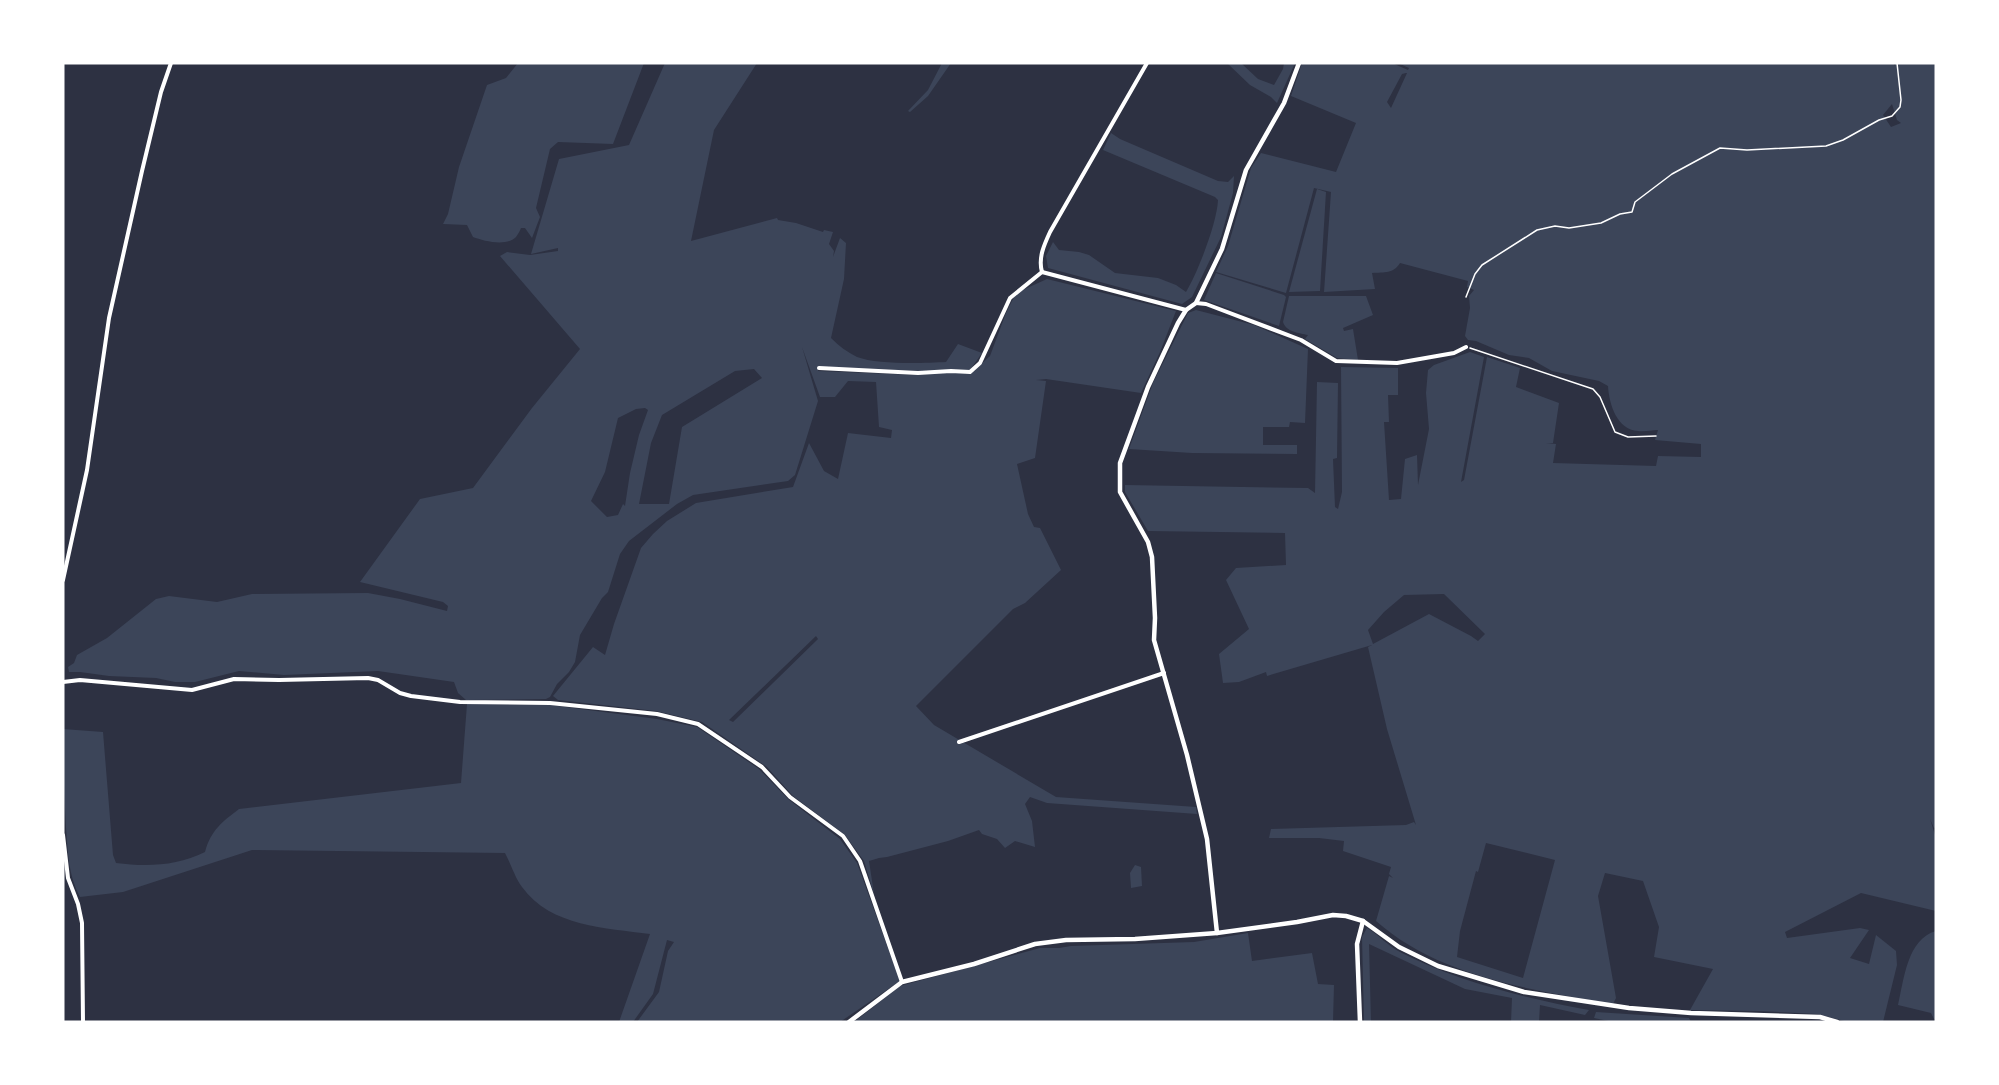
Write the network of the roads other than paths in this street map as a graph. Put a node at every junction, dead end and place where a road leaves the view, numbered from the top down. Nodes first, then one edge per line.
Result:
1 (171, 63) edge
2 (1147, 63) edge
3 (1299, 63) edge
4 (1042, 272) junction
5 (1196, 303) junction
6 (1186, 310) junction
7 (1466, 347) road end
8 (819, 368) dead end
9 (63, 580) edge
10 (1164, 673) junction
11 (63, 682) edge
12 (959, 742) dead end
13 (63, 835) edge
14 (1363, 921) junction
15 (1217, 933) junction
16 (902, 982) junction
17 (83, 1022) edge
18 (849, 1022) edge
19 (1359, 1022) edge
20 (1837, 1022) edge

1 - 9 street
2 - 4 street
3 - 5 street
4 - 6 street
4 - 8 street
5 - 6 street
5 - 7 street
6 - 10 street
10 - 12 street
10 - 15 street
11 - 16 street
13 - 17 street
14 - 15 street
14 - 19 street
14 - 20 street
15 - 16 street
16 - 18 street

